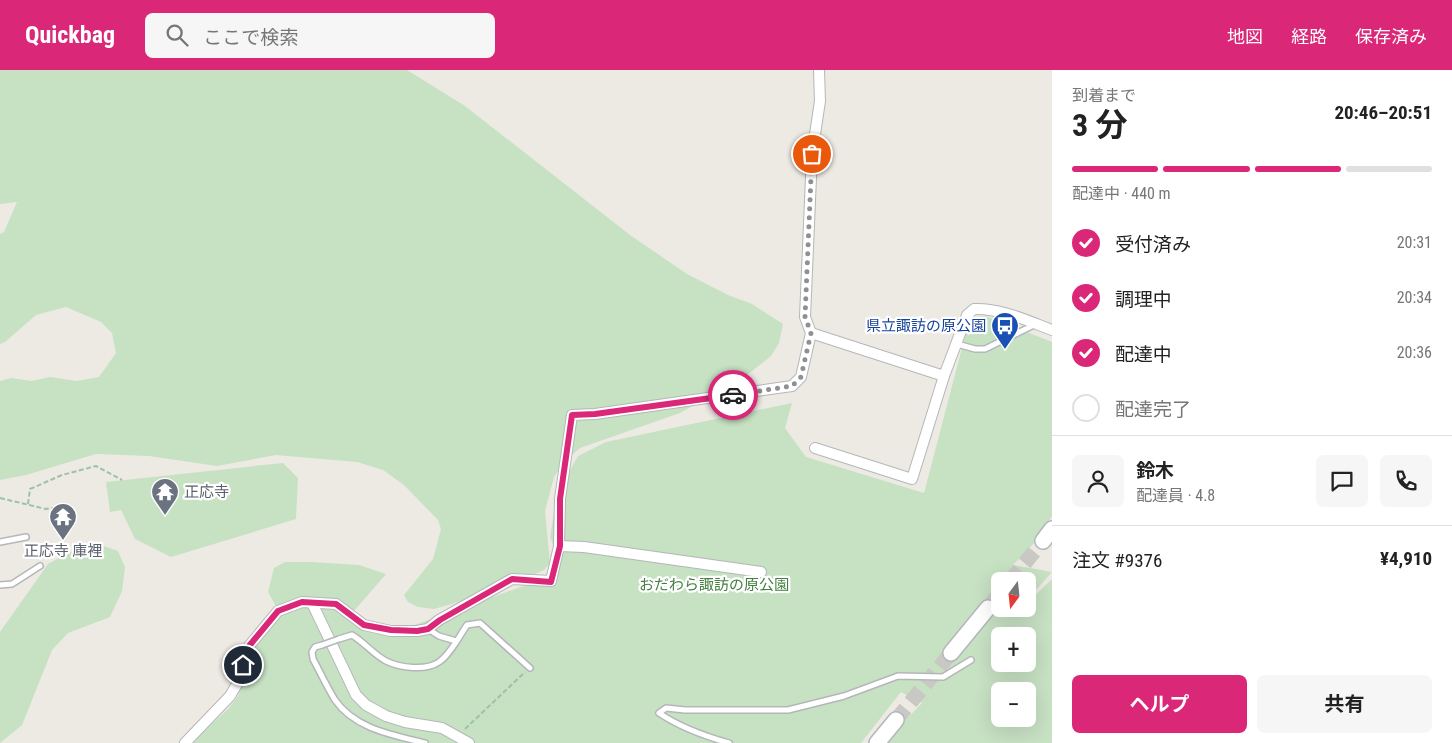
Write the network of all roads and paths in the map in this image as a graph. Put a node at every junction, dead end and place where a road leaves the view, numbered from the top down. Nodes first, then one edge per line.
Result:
1 (819, 70) edge
2 (1036, 324) junction
3 (1052, 330) edge
4 (811, 333) junction
5 (957, 344) junction
6 (944, 376) junction
7 (816, 448) dead end
8 (122, 480) dead end
9 (0, 498) edge
10 (28, 504) junction
11 (66, 506) dead end
12 (26, 537) dead end
13 (0, 542) edge
14 (560, 546) junction
15 (40, 566) dead end
16 (761, 572) dead end
17 (0, 585) edge
18 (312, 603) junction
19 (988, 608) tunnel mouth
20 (428, 629) junction
21 (456, 641) junction
22 (951, 653) tunnel mouth
23 (971, 660) dead end
24 (530, 668) joint
25 (896, 720) tunnel mouth
26 (457, 735) junction
27 (184, 743) edge
28 (424, 743) edge
29 (469, 743) edge
30 (729, 743) edge
31 (877, 743) edge

1 - 4 street
2 - 3 street
2 - 5 lane
2 - 5 street
4 - 6 street
4 - 14 street
5 - 6 street
6 - 7 street
8 - 10 path
9 - 10 path
10 - 11 path
12 - 13 lane
14 - 16 street
14 - 20 street
15 - 17 lane
18 - 20 street
18 - 26 street
18 - 27 street
19 - 22 street
20 - 21 lane
21 - 24 lane
21 - 28 lane, bridge
23 - 30 lane
24 - 26 path
25 - 31 street
26 - 29 street

